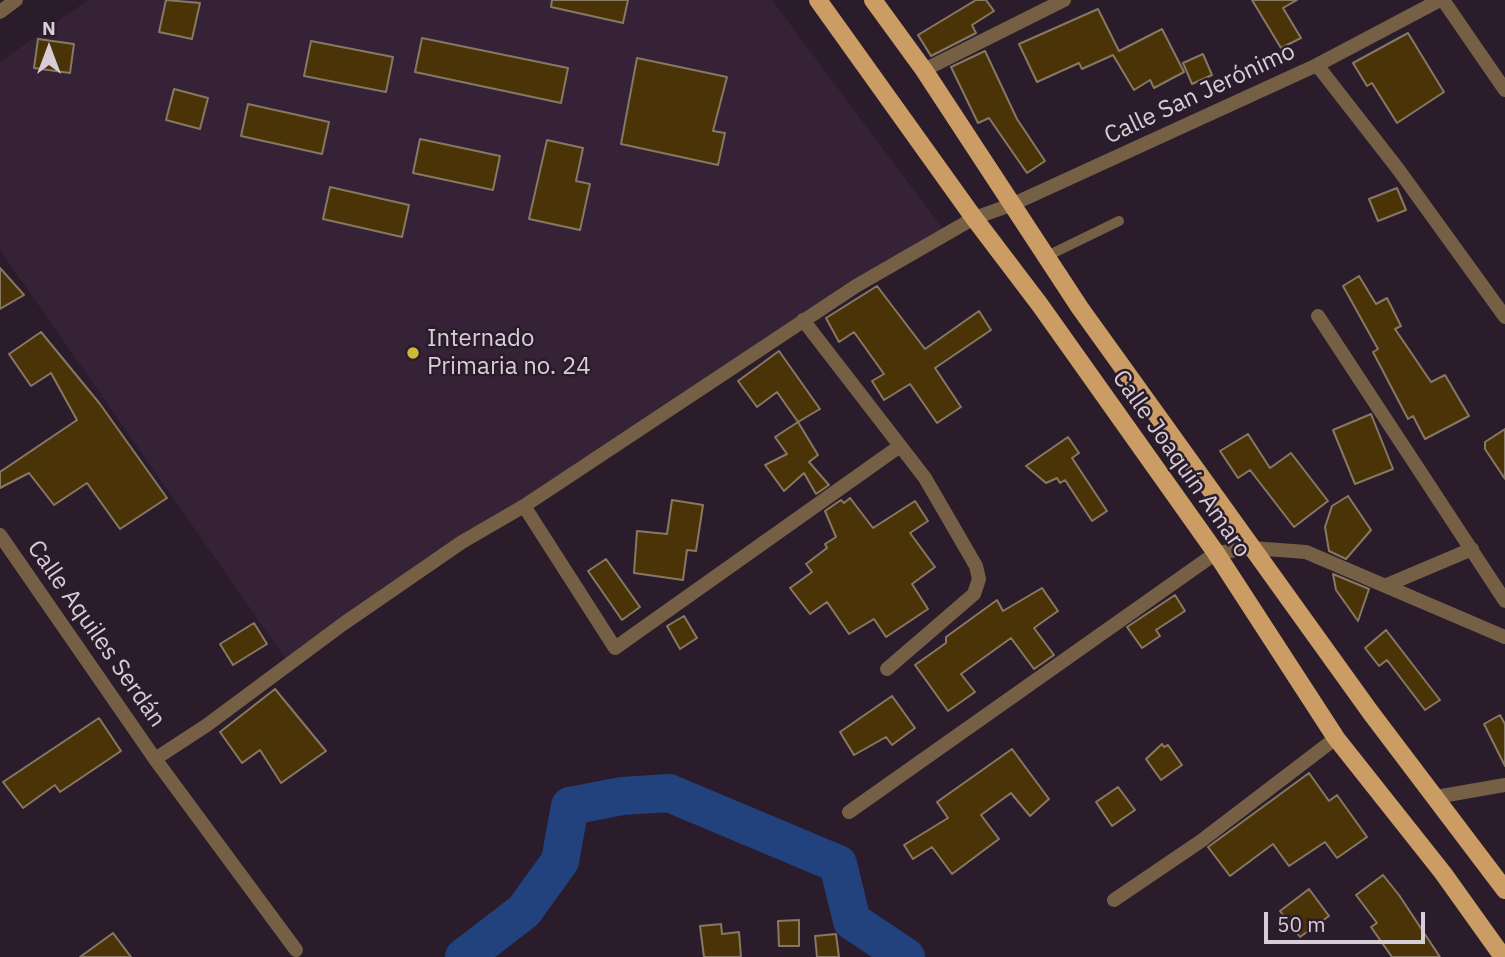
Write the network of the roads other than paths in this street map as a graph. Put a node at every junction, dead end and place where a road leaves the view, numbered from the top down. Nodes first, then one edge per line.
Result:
1 (16, 0) edge
2 (818, 0) edge
3 (873, 0) edge
4 (1063, 0) edge
5 (1442, 0) edge
6 (0, 12) edge
7 (1317, 65) junction
8 (924, 70) junction
9 (1505, 90) edge
10 (1011, 205) junction
11 (974, 219) junction
12 (1119, 221) dead end
13 (1045, 257) junction
14 (1318, 316) dead end
15 (1505, 317) edge
16 (803, 320) junction
17 (900, 446) junction
18 (524, 506) junction
19 (0, 535) edge
20 (1252, 548) junction
21 (1472, 550) junction
22 (1216, 553) junction
23 (1387, 586) junction
24 (1505, 601) edge
25 (1505, 637) edge
26 (887, 669) dead end
27 (1336, 738) junction
28 (155, 759) junction
29 (1505, 785) edge
30 (1437, 797) junction
31 (849, 812) dead end
32 (1505, 890) edge
33 (1114, 900) dead end
34 (296, 950) dead end
35 (1503, 957) edge

1 - 6 street
2 - 11 main road, Calle Joaquín Amaro
3 - 8 main road, Calle Joaquín Amaro
4 - 8 street
5 - 7 street, Calle San Jerónimo
5 - 9 street
7 - 10 street, Calle San Jerónimo
7 - 15 street
8 - 10 main road, Calle Joaquín Amaro
10 - 11 street, Calle San Jerónimo
10 - 13 main road, Calle Joaquín Amaro
11 - 16 street, Calle San Jerónimo
11 - 22 main road, Calle Joaquín Amaro
12 - 13 lane
13 - 20 main road, Calle Joaquín Amaro
14 - 21 street
16 - 17 street
16 - 18 street, Calle San Jerónimo
17 - 18 street
17 - 26 street
18 - 28 street, Calle San Jerónimo
19 - 28 street, Calle Aquiles Serdán
20 - 22 street
20 - 23 street
20 - 30 main road, Calle Joaquín Amaro
21 - 23 street
21 - 24 street
22 - 27 main road, Calle Joaquín Amaro
22 - 31 street
23 - 25 street
27 - 33 street
27 - 35 main road, Calle Joaquín Amaro
28 - 34 street, Calle Aquiles Serdán
29 - 30 street
30 - 32 main road, Calle Joaquín Amaro

